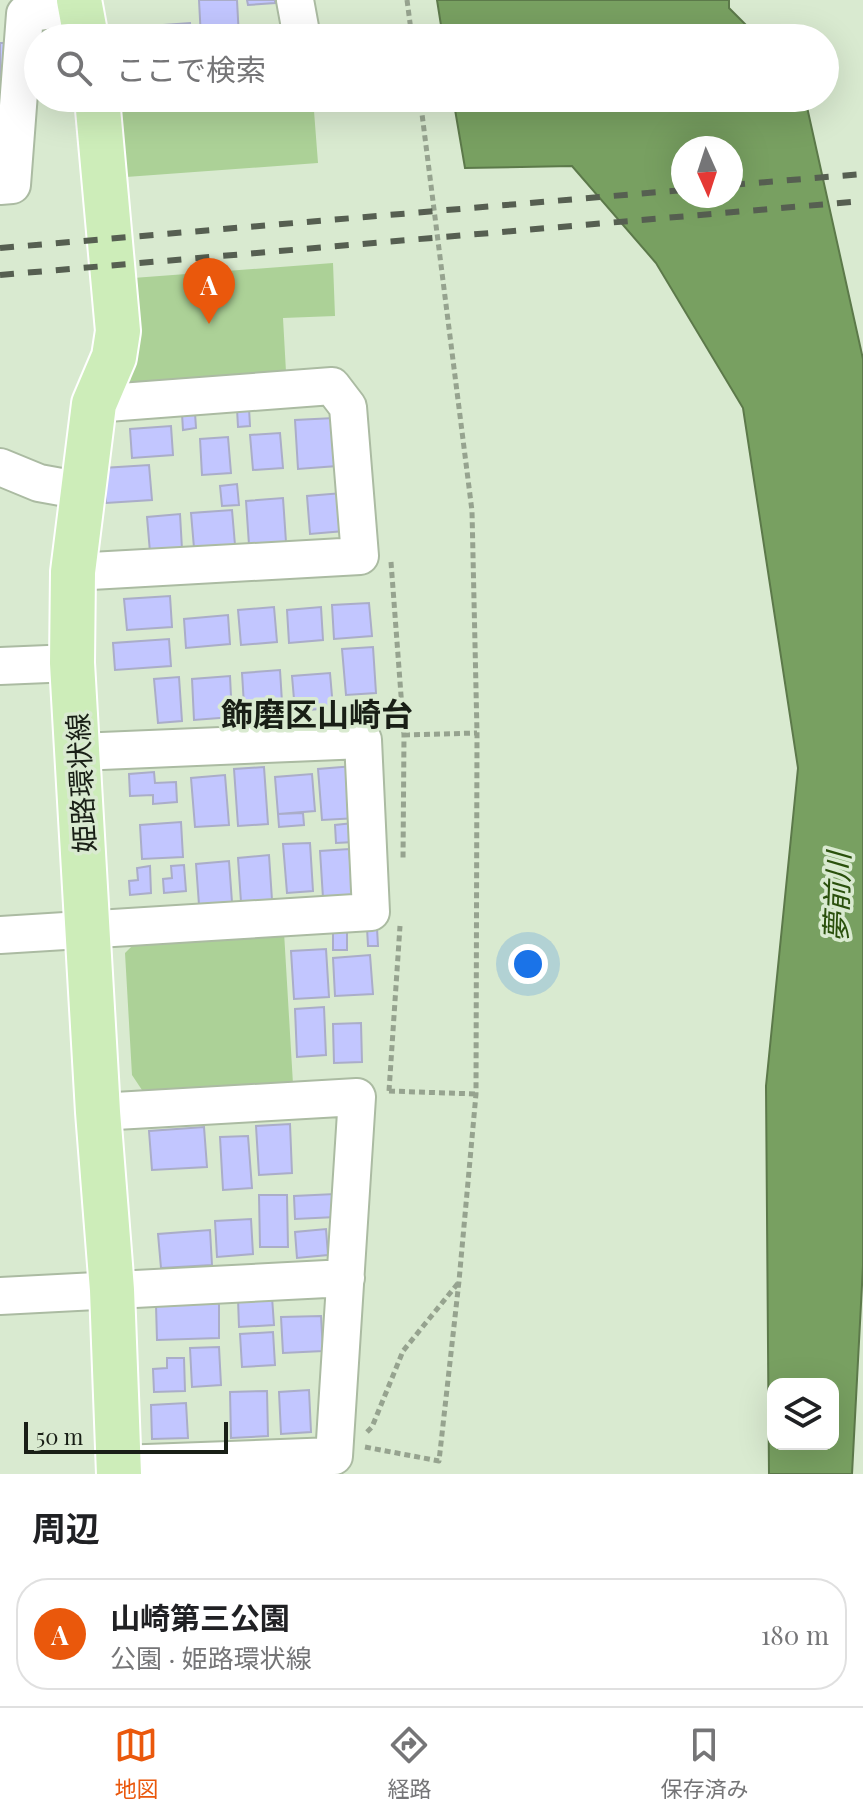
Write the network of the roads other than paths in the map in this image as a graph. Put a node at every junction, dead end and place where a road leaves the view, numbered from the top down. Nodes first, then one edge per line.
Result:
1 (295, 0) edge
2 (24, 7) edge
3 (82, 15) edge
4 (299, 24) edge
5 (98, 112) edge
6 (0, 186) edge
7 (94, 404) junction
8 (0, 467) edge
9 (83, 491) junction
10 (73, 572) junction
11 (72, 663) junction
12 (0, 666) edge
13 (78, 752) junction
14 (88, 930) junction
15 (0, 935) edge
16 (98, 1112) junction
17 (346, 1278) junction
18 (112, 1290) junction
19 (0, 1296) edge
20 (119, 1469) edge

1 - 4 street
2 - 3 street
2 - 6 street
5 - 7 main road, 姫路環状線
7 - 9 main road, 姫路環状線
7 - 10 street
8 - 9 street
9 - 10 main road, 姫路環状線
10 - 11 main road, 姫路環状線
11 - 12 street
11 - 13 main road, 姫路環状線
13 - 14 main road, 姫路環状線
13 - 14 street
14 - 15 street
14 - 16 main road, 姫路環状線
16 - 17 street
16 - 18 main road, 姫路環状線
17 - 18 street
17 - 20 street
18 - 19 street
18 - 20 main road, 姫路環状線

